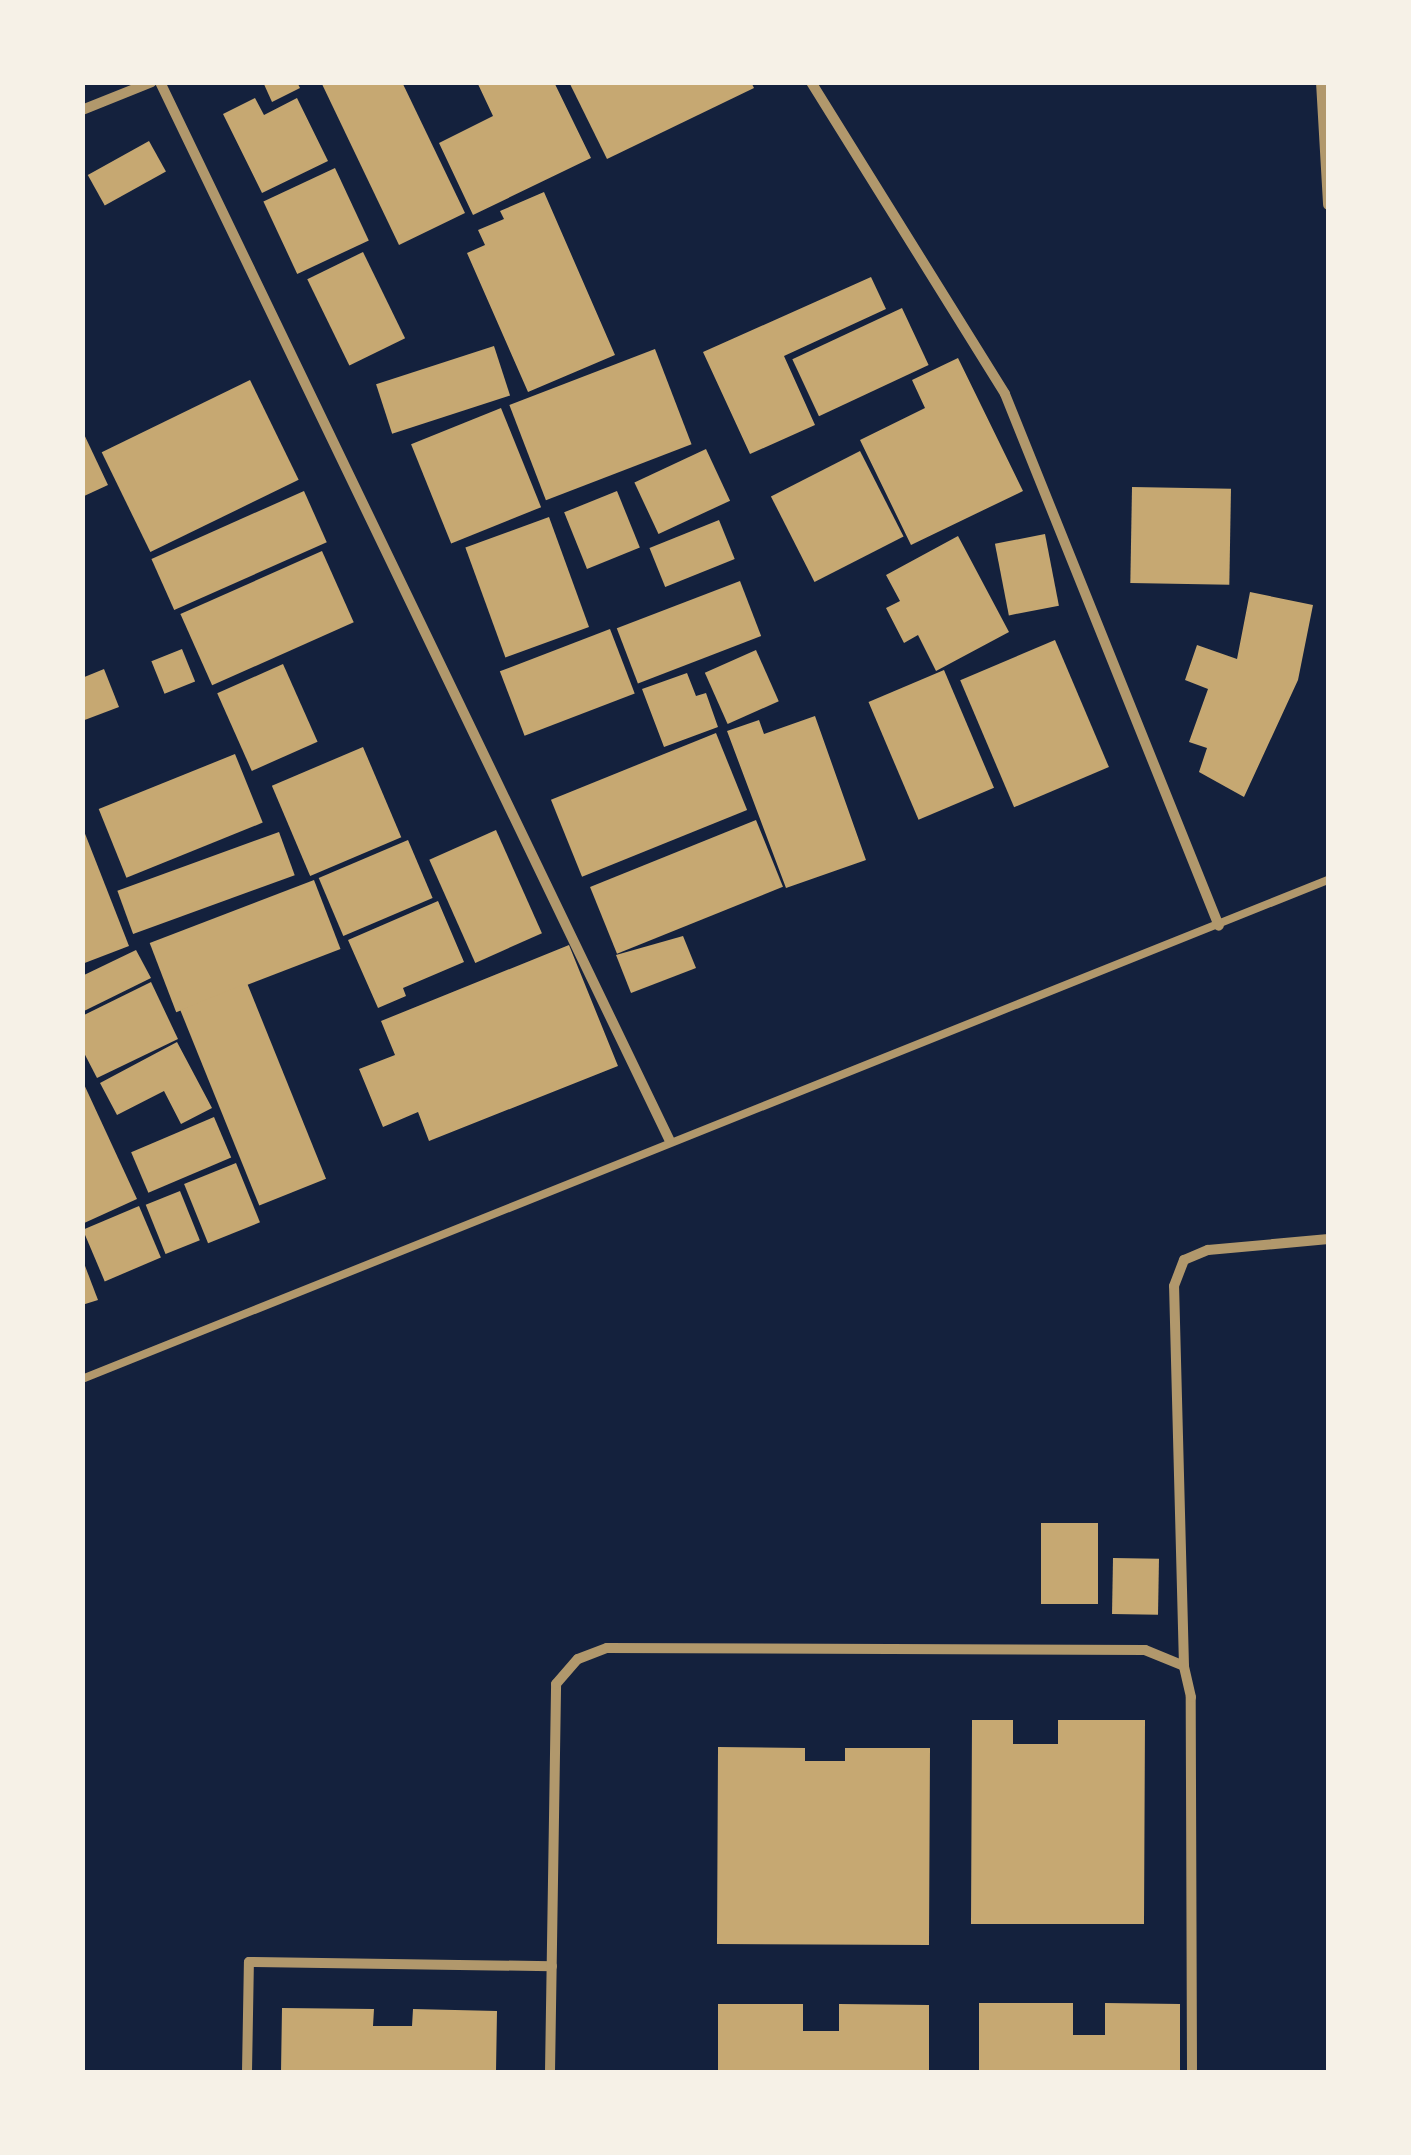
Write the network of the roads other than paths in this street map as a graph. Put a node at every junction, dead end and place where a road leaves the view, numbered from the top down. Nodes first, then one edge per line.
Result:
1 (152, 82) edge
2 (160, 82) edge
3 (811, 82) edge
4 (1321, 82) edge
5 (82, 110) edge
6 (1328, 205) edge
7 (1328, 880) edge
8 (1219, 926) junction
9 (670, 1142) junction
10 (1328, 1239) edge
11 (82, 1378) edge
12 (1184, 1666) junction
13 (552, 1966) junction
14 (246, 2072) edge
15 (550, 2072) edge
16 (1192, 2072) edge

1 - 5 street
2 - 9 street
3 - 8 street
4 - 6 street
7 - 8 lane
8 - 9 lane
9 - 11 lane
10 - 12 street
12 - 13 street
12 - 16 street
13 - 14 street
13 - 15 street

